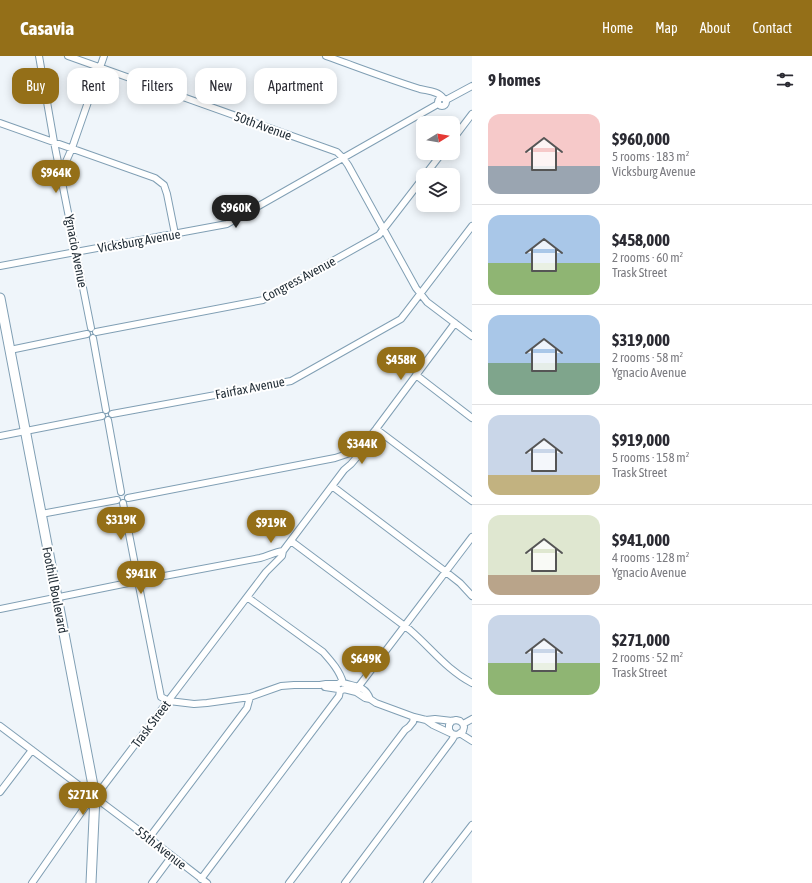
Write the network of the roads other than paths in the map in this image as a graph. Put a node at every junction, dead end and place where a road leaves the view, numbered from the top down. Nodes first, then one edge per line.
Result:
1 (39, 56) edge
2 (68, 56) edge
3 (104, 56) edge
4 (326, 56) edge
5 (99, 68) joint
6 (119, 75) edge
7 (472, 86) edge
8 (429, 92) junction
9 (444, 99) junction
10 (438, 103) junction
11 (87, 104) edge
12 (472, 114) edge
13 (0, 123) edge
14 (460, 130) edge
15 (54, 142) junction
16 (72, 148) junction
17 (344, 158) junction
18 (437, 160) edge
19 (430, 168) edge
20 (61, 173) junction
21 (416, 187) edge
22 (472, 226) edge
23 (384, 229) junction
24 (175, 234) junction
25 (470, 234) edge
26 (76, 252) junction
27 (0, 266) edge
28 (420, 294) junction
29 (0, 298) edge
30 (455, 323) junction
31 (92, 333) junction
32 (472, 336) edge
33 (10, 350) junction
34 (416, 376) junction
35 (106, 410) junction
36 (112, 414) junction
37 (102, 416) junction
38 (472, 418) edge
39 (108, 420) junction
40 (376, 429) junction
41 (25, 431) junction
42 (0, 436) edge
43 (360, 449) junction
44 (340, 456) junction
45 (346, 467) junction
46 (332, 486) junction
47 (121, 492) junction
48 (128, 498) junction
49 (117, 500) junction
50 (472, 501) edge
51 (123, 503) junction
52 (41, 514) junction
53 (472, 537) edge
54 (291, 541) junction
55 (283, 550) junction
56 (266, 557) junction
57 (272, 566) junction
58 (446, 572) junction
59 (137, 575) junction
60 (144, 580) junction
61 (133, 582) junction
62 (139, 586) junction
63 (472, 596) edge
64 (57, 597) junction
65 (247, 597) junction
66 (0, 609) edge
67 (404, 626) junction
68 (472, 683) edge
69 (341, 686) junction
70 (358, 689) junction
71 (250, 697) junction
72 (168, 701) junction
73 (414, 717) junction
74 (426, 720) junction
75 (472, 720) edge
76 (452, 721) junction
77 (463, 724) junction
78 (0, 726) edge
79 (455, 734) junction
80 (472, 741) edge
81 (32, 750) junction
82 (0, 792) edge
83 (94, 796) junction
84 (472, 824) edge
85 (149, 838) junction
86 (172, 856) junction
87 (201, 878) junction
88 (32, 883) edge
89 (91, 883) edge
90 (152, 883) edge
91 (207, 883) edge
92 (289, 883) edge
93 (345, 883) edge
94 (427, 883) edge

1 - 15 street, Ygnacio Avenue
2 - 5 street, 50th Avenue
3 - 5 street
4 - 8 street
6 - 17 street, 50th Avenue
7 - 9 street
8 - 9 street
8 - 10 street
9 - 10 street, Vicksburg Avenue
10 - 17 street, Vicksburg Avenue
11 - 16 street
12 - 14 street
13 - 15 street
15 - 16 street
15 - 20 street, Ygnacio Avenue
16 - 20 street
16 - 24 street
17 - 23 street
17 - 24 street, Vicksburg Avenue
18 - 19 street
20 - 26 street, Ygnacio Avenue
21 - 23 street, Congress Avenue
22 - 25 street, Fairfax Avenue
23 - 28 street
23 - 31 street, Congress Avenue
24 - 26 street, Vicksburg Avenue
25 - 28 street, Fairfax Avenue
26 - 27 street, Vicksburg Avenue
26 - 31 street, Ygnacio Avenue
28 - 30 street
28 - 36 street, Fairfax Avenue
29 - 33 main road, Foothill Boulevard
30 - 32 street
30 - 34 street, Trask Street
31 - 33 street, Congress Avenue
31 - 35 street, Ygnacio Avenue
33 - 41 main road, Foothill Boulevard
34 - 38 street
34 - 40 street, Trask Street
35 - 36 street
35 - 37 street
36 - 39 street
37 - 39 street
37 - 41 street
39 - 47 street
40 - 43 street, Trask Street
40 - 50 street
41 - 42 street
41 - 52 main road, Foothill Boulevard
43 - 44 street
43 - 45 street, Trask Street
44 - 45 street
44 - 48 street
45 - 46 street, Trask Street
46 - 54 street, Trask Street
46 - 58 street
47 - 48 street
47 - 49 street
48 - 51 street
49 - 51 street
49 - 52 street
51 - 59 street
52 - 64 main road, Foothill Boulevard
53 - 58 street
54 - 55 street, Trask Street
54 - 67 street
55 - 56 street, Trask Street
55 - 57 street, Trask Street
56 - 57 street
56 - 60 street, Trask Street
57 - 65 street, Trask Street
58 - 63 street
58 - 67 street
59 - 60 street
59 - 61 street
60 - 62 street
61 - 62 street
61 - 64 street
62 - 72 street
64 - 66 street
64 - 83 main road, Foothill Boulevard
65 - 69 street
65 - 72 street, Trask Street
67 - 68 street
67 - 70 street
69 - 70 street
69 - 71 street
69 - 87 street
70 - 73 street
71 - 72 street
71 - 85 street
72 - 83 street, Trask Street
73 - 74 street
73 - 92 street
74 - 76 street
74 - 79 street
75 - 77 street
76 - 77 street
76 - 79 street
77 - 79 street
78 - 81 street, 55th Avenue
79 - 80 street
79 - 93 street
81 - 82 street
81 - 83 street, 55th Avenue
83 - 85 street, 55th Avenue
83 - 88 street, Trask Street
83 - 89 main road, Foothill Boulevard
84 - 94 street
85 - 86 street, 55th Avenue
86 - 87 street, 55th Avenue
86 - 90 street
87 - 91 street, 55th Avenue

